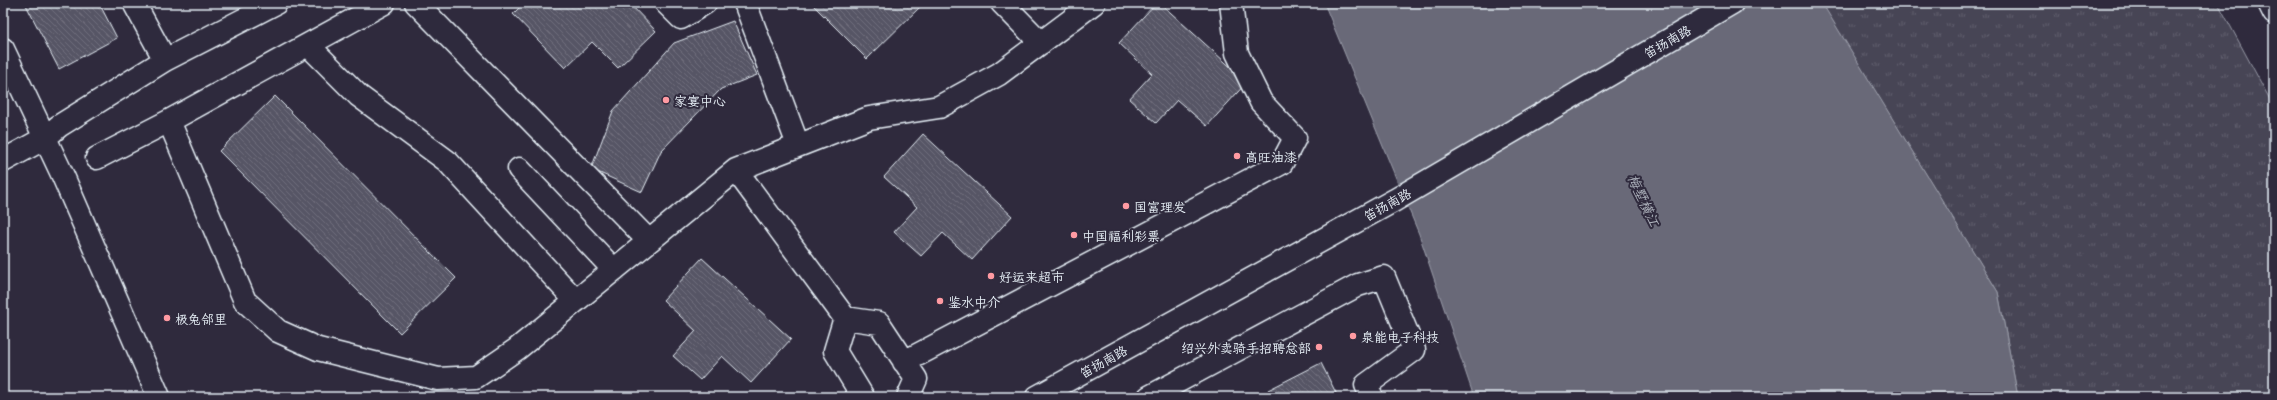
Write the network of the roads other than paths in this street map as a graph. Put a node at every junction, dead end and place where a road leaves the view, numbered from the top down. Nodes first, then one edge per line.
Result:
1 (134, 3) edge
2 (276, 3) edge
3 (384, 3) edge
4 (416, 3) edge
5 (666, 3) edge
6 (705, 3) edge
7 (745, 3) edge
8 (1002, 3) edge
9 (1232, 3) edge
10 (1732, 3) edge
11 (2269, 3) edge
12 (1089, 5) edge
13 (2274, 13) edge
14 (1041, 43) junction
15 (308, 45) junction
16 (3, 49) edge
17 (165, 60) junction
18 (169, 121) junction
19 (52, 132) junction
20 (798, 146) junction
21 (97, 158) dead end
22 (3, 161) edge
23 (519, 169) dead end
24 (736, 170) junction
25 (649, 241) junction
26 (614, 270) junction
27 (576, 301) junction
28 (845, 318) junction
29 (904, 362) junction
30 (1369, 391) edge
31 (857, 395) edge
32 (159, 397) edge
33 (908, 397) edge
34 (1037, 397) edge
35 (1149, 397) edge

1 - 17 street
2 - 17 street
3 - 15 street
4 - 25 street
5 - 6 street
7 - 20 street
8 - 14 street
9 - 29 street
10 - 34 street, 笛扬南路
11 - 13 street
12 - 14 street
14 - 20 street
15 - 18 street
15 - 27 street
16 - 19 street
17 - 19 street
18 - 21 street
18 - 27 street
19 - 22 street
19 - 32 street
20 - 24 street
23 - 26 street
24 - 25 street
24 - 28 street
25 - 26 street
26 - 27 street
28 - 29 street
28 - 31 street
29 - 33 street
30 - 35 street

